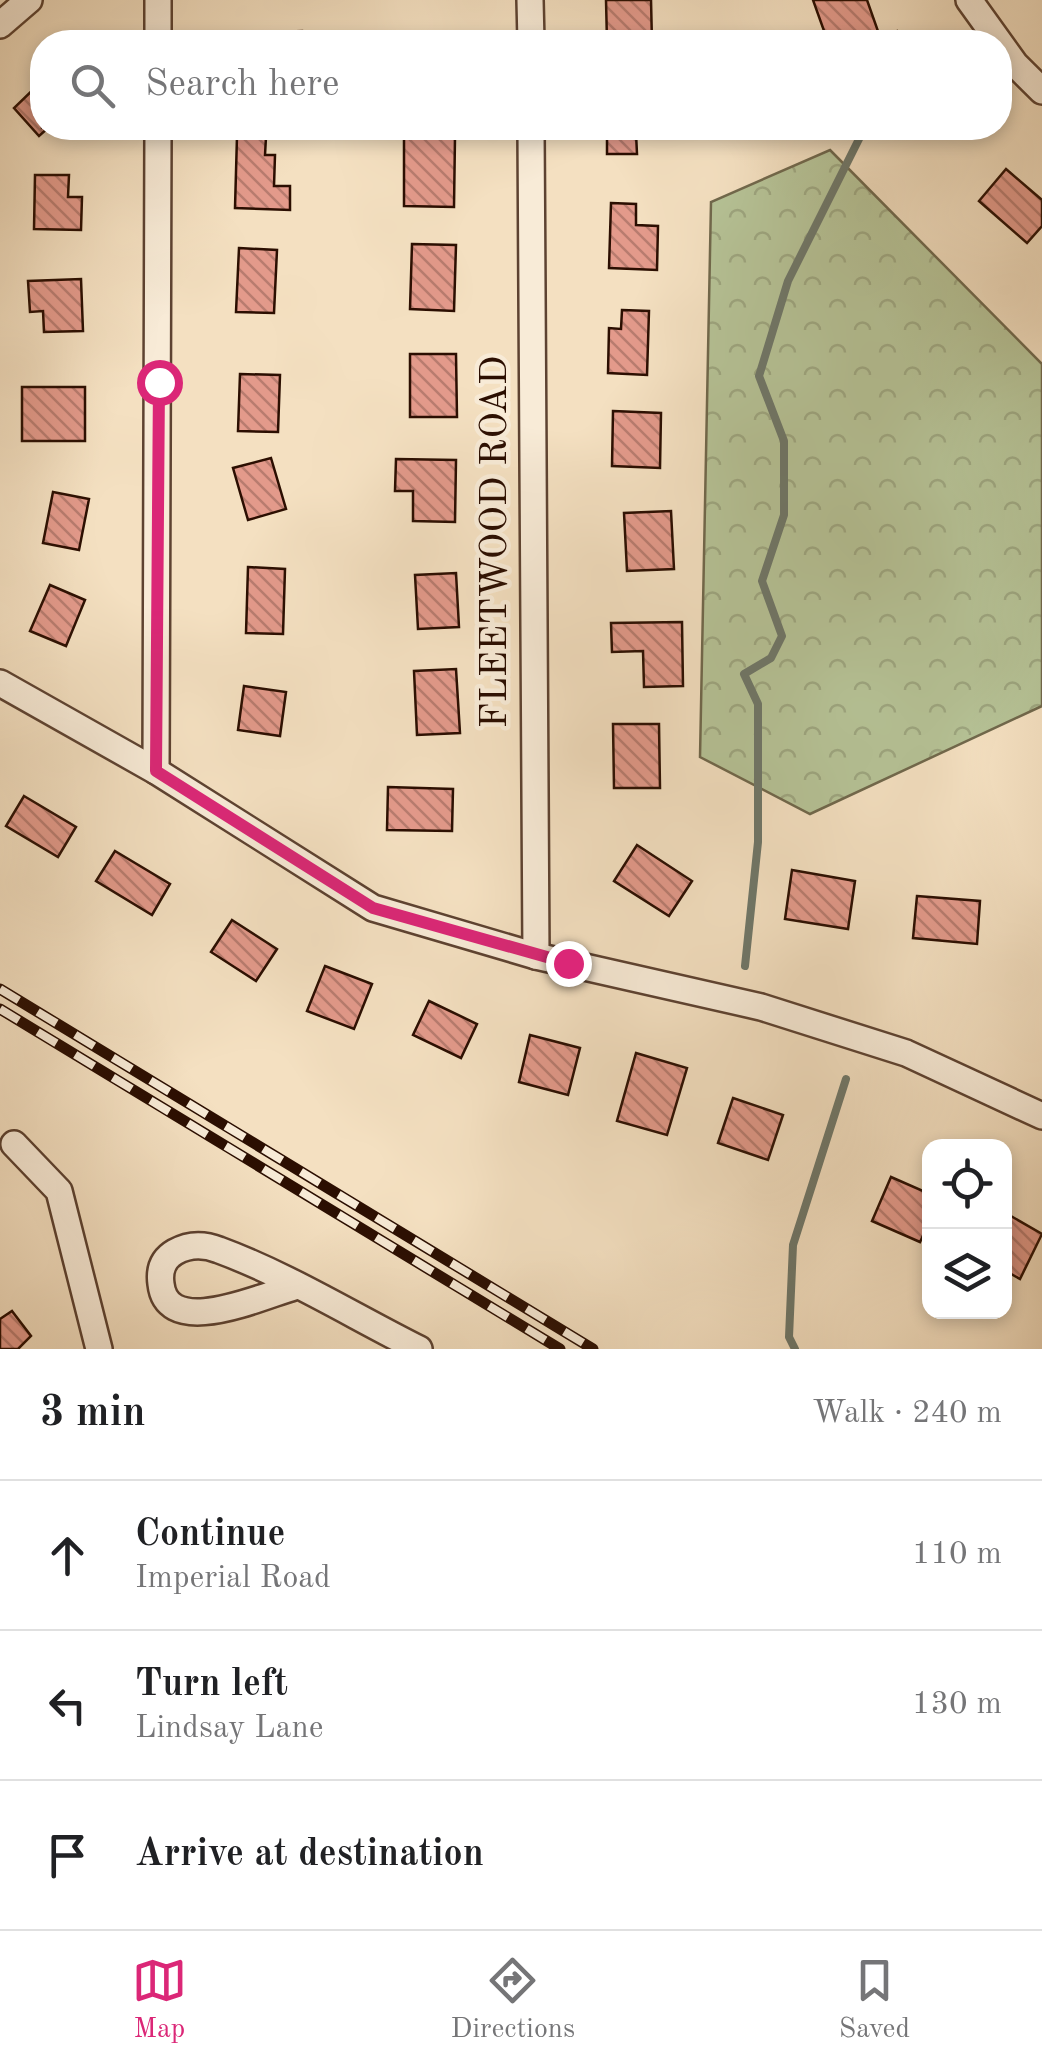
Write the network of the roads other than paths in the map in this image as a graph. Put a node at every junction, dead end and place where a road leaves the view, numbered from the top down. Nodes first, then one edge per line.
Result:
1 (29, 0) edge
2 (158, 0) edge
3 (530, 0) edge
4 (970, 0) edge
5 (0, 25) edge
6 (158, 30) edge
7 (531, 30) edge
8 (991, 30) edge
9 (1012, 60) edge
10 (1042, 91) edge
11 (158, 140) edge
12 (531, 140) edge
13 (0, 683) edge
14 (156, 771) junction
15 (536, 956) junction
16 (1042, 1116) edge
17 (14, 1144) dead end
18 (294, 1287) junction
19 (98, 1349) edge
20 (418, 1349) edge

1 - 5 street
2 - 6 street
3 - 7 street
4 - 8 street
9 - 10 street
11 - 14 street
12 - 15 street, FLEETWOOD ROAD
13 - 14 street
14 - 15 street
15 - 16 street
17 - 19 street
18 - 18 street
18 - 20 street

